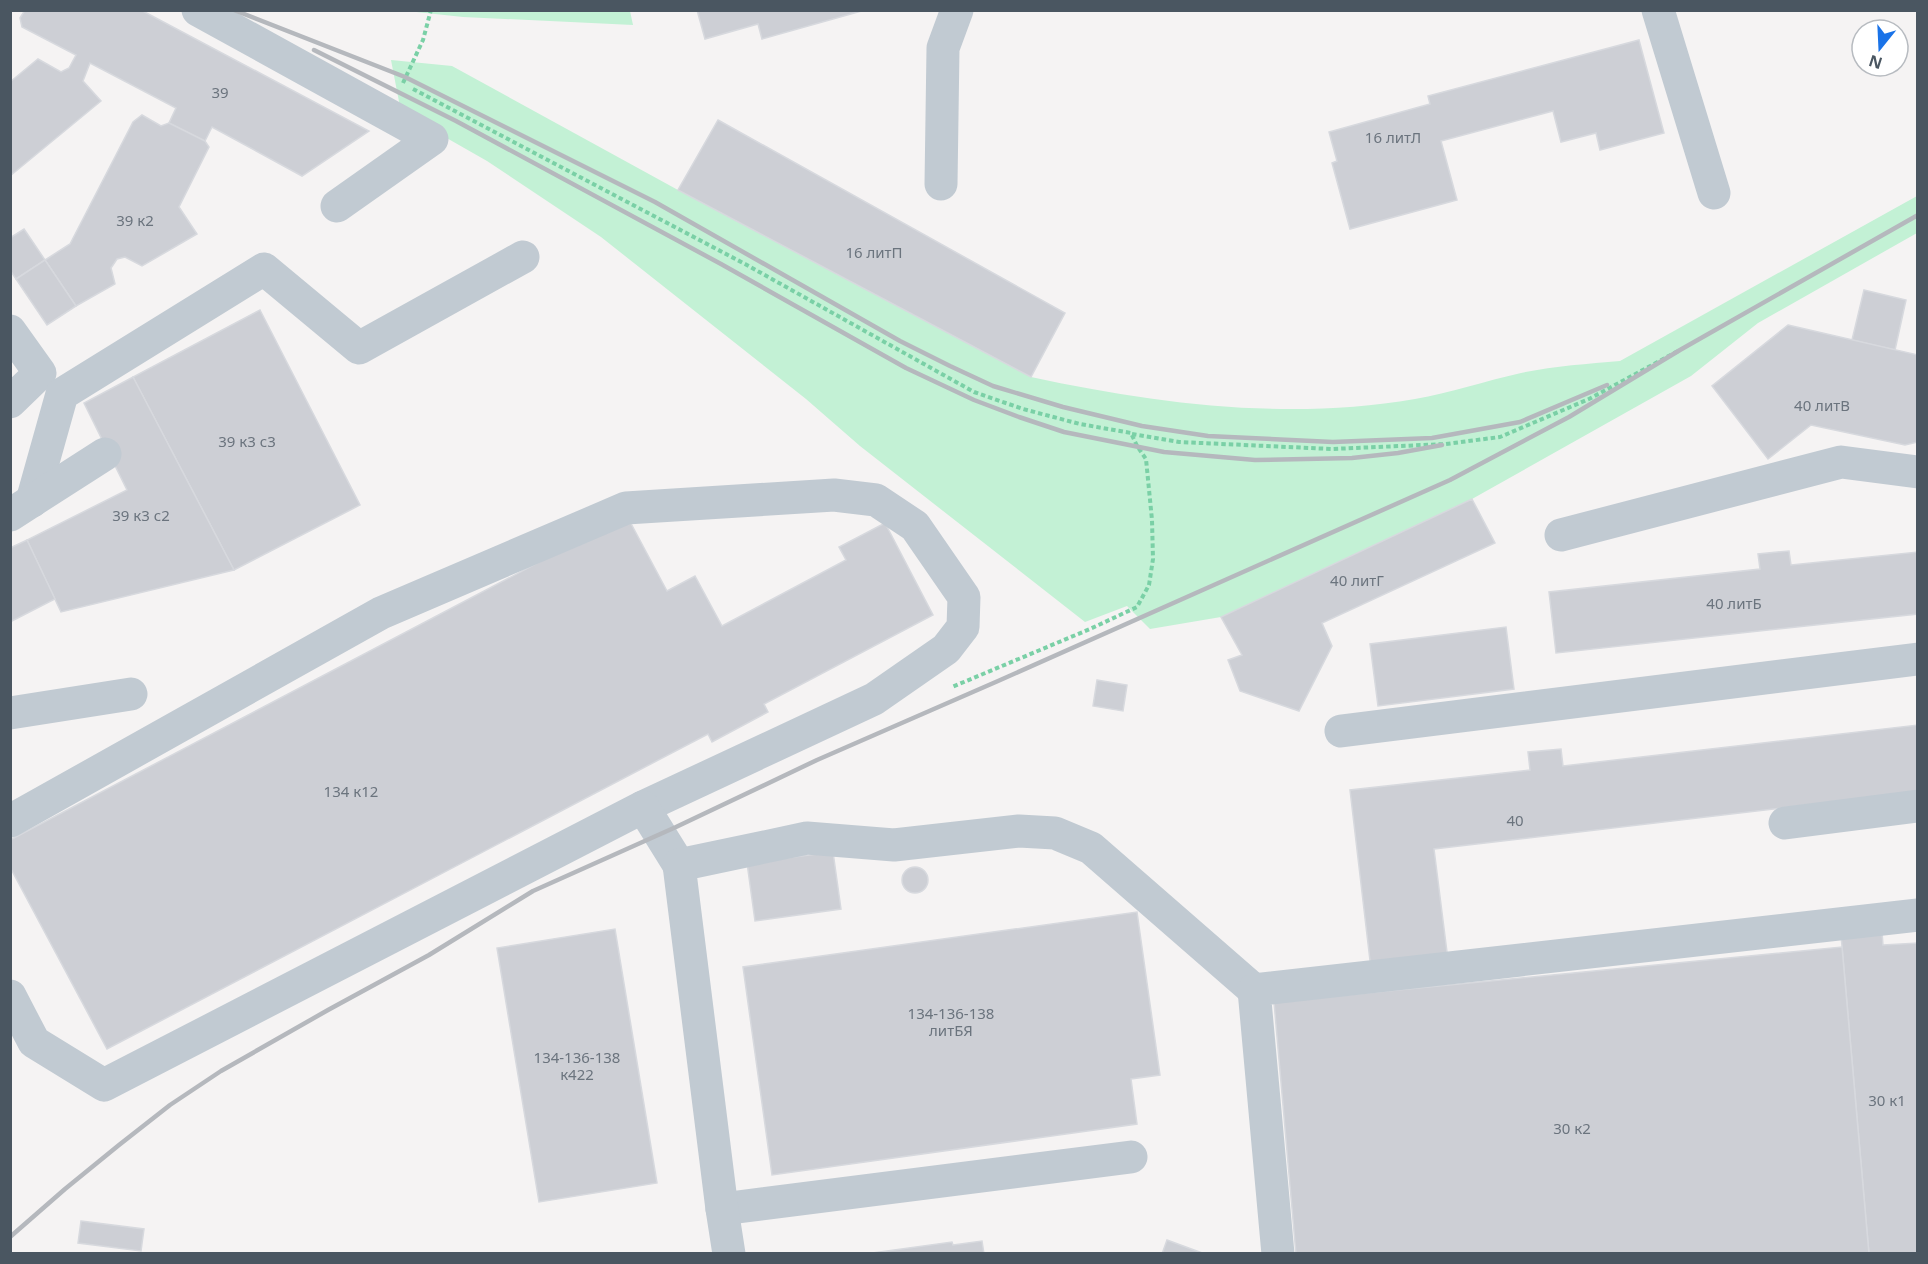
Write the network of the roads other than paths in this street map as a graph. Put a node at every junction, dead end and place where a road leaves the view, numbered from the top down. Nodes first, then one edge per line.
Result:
1 (198, 10) edge
2 (957, 10) edge
3 (1658, 10) edge
4 (941, 184) dead end
5 (1714, 193) dead end
6 (338, 206) dead end
7 (523, 257) dead end
8 (10, 331) edge
9 (10, 402) edge
10 (105, 454) dead end
11 (1917, 472) edge
12 (21, 508) edge
13 (1560, 535) dead end
14 (1917, 658) edge
15 (131, 694) dead end
16 (10, 713) edge
17 (1341, 731) dead end
18 (1917, 806) edge
19 (643, 807) junction
20 (10, 820) edge
21 (1785, 823) dead end
22 (679, 865) junction
23 (1917, 915) edge
24 (1254, 990) junction
25 (10, 996) edge
26 (1131, 1157) dead end
27 (722, 1209) junction
28 (729, 1254) edge
29 (1278, 1254) edge

1 - 6 lane
2 - 4 lane
3 - 5 lane
7 - 12 lane
8 - 9 lane
10 - 12 lane
11 - 13 lane
14 - 17 lane
15 - 16 lane
18 - 21 lane
19 - 20 lane
19 - 22 lane
19 - 25 lane
22 - 24 lane
22 - 27 lane
23 - 24 lane
24 - 29 lane
26 - 27 lane
27 - 28 lane

